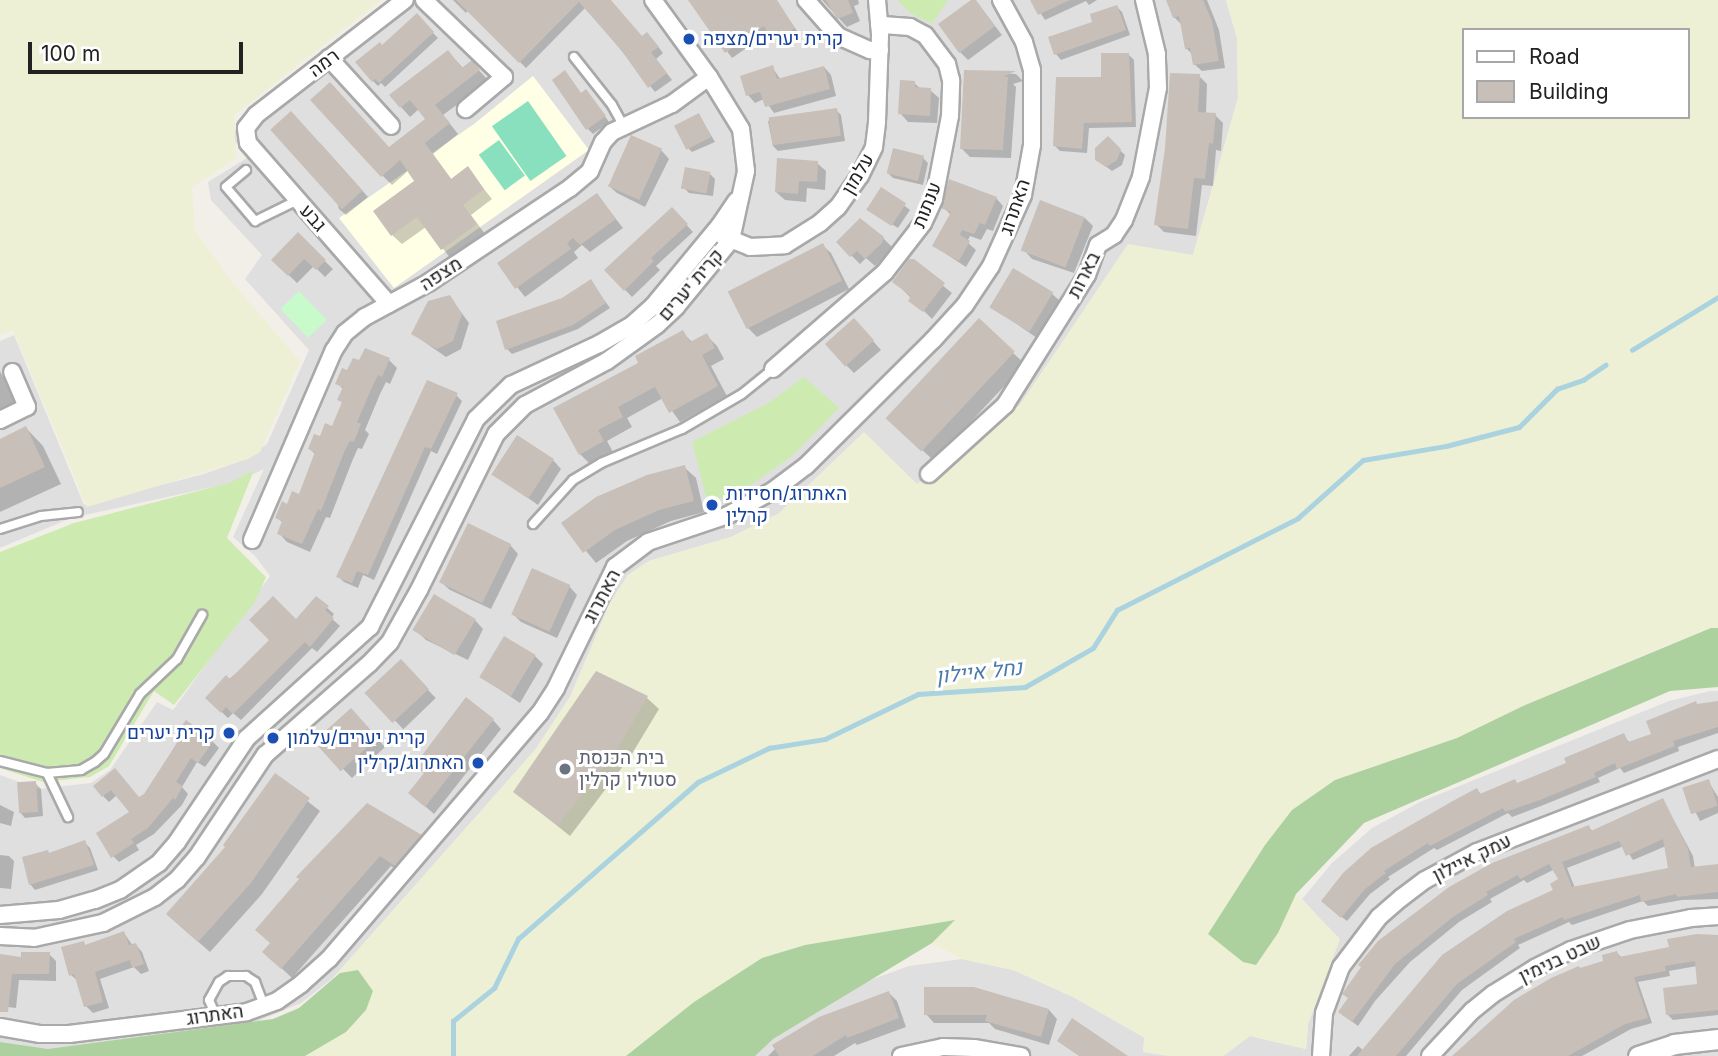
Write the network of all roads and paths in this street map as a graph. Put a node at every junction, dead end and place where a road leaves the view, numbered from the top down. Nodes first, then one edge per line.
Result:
1 (405, 0) edge
2 (424, 0) edge
3 (653, 0) edge
4 (806, 0) edge
5 (877, 0) edge
6 (1001, 0) edge
7 (1144, 0) edge
8 (879, 25) junction
9 (880, 50) junction
10 (574, 57) dead end
11 (330, 58) junction
12 (709, 77) junction
13 (466, 109) dead end
14 (623, 125) junction
15 (391, 126) dead end
16 (246, 128) joint
17 (246, 170) dead end
18 (742, 189) junction
19 (298, 200) junction
20 (714, 232) junction
21 (731, 240) junction
22 (388, 304) junction
23 (773, 369) joint
24 (12, 372) dead end
25 (0, 420) edge
26 (929, 474) dead end
27 (78, 512) dead end
28 (533, 524) dead end
29 (0, 529) edge
30 (252, 540) dead end
31 (202, 615) dead end
32 (1718, 760) edge
33 (0, 761) edge
34 (47, 773) junction
35 (68, 817) dead end
36 (0, 915) edge
37 (1718, 916) edge
38 (0, 936) edge
39 (264, 1005) junction
40 (216, 1016) junction
41 (0, 1027) edge
42 (1718, 1039) edge
43 (901, 1056) edge
44 (1021, 1056) edge
45 (1321, 1056) edge
46 (1430, 1056) edge
47 (1638, 1056) edge

1 - 11 street, רמה
2 - 13 street
3 - 12 street, קרית יערים
4 - 9 street
5 - 8 street, עלמון
6 - 39 street, האתרוג
7 - 26 street, בארות
8 - 9 street, עלמון
8 - 23 street, ענתות
9 - 21 street, עלמון
10 - 14 lane
11 - 15 street
11 - 16 street, רמה
12 - 14 street, מצפה
12 - 18 street, קרית יערים
14 - 22 street, מצפה
16 - 19 street, גבע
17 - 19 lane
18 - 20 street, קרית יערים
18 - 21 street, קרית יערים
19 - 22 street, גבע
20 - 21 street, עלמון
20 - 36 street, קרית יערים
21 - 38 street, קרית יערים
22 - 30 street, מצפה
23 - 28 lane
24 - 25 street
27 - 29 lane
31 - 34 lane
32 - 45 street, עמק איילון
33 - 34 lane
34 - 35 lane
37 - 46 street, שבט בנימין
39 - 40 street, האתרוג
39 - 40 lane
40 - 41 street, האתרוג
42 - 47 street
43 - 44 street

